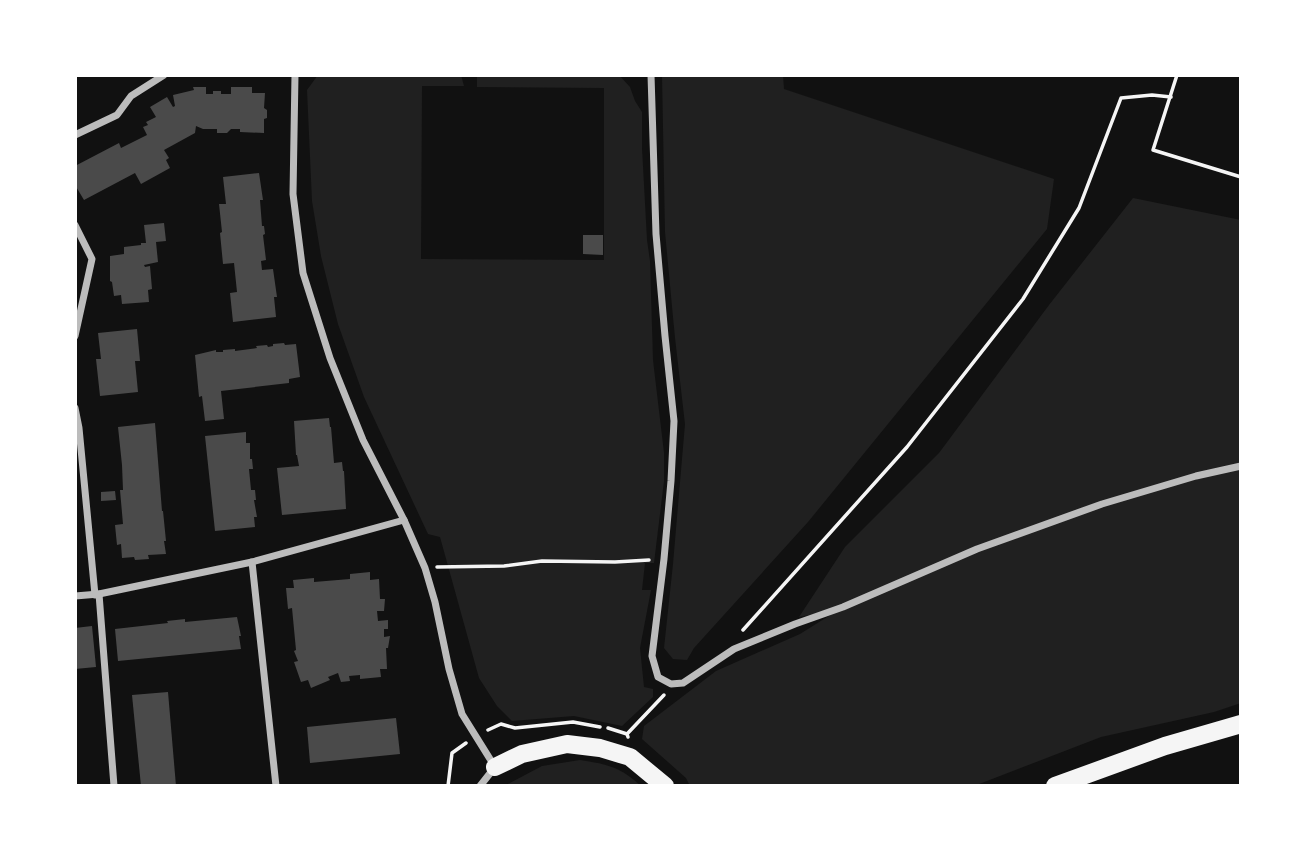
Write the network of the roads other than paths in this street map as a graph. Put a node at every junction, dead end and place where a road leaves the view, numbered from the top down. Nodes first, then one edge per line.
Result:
1 (164, 75) edge
2 (295, 75) edge
3 (651, 75) edge
4 (75, 135) edge
5 (75, 225) edge
6 (75, 336) edge
7 (75, 408) edge
8 (1241, 466) edge
9 (404, 520) junction
10 (252, 562) junction
11 (97, 594) junction
12 (75, 596) edge
13 (1241, 724) edge
14 (495, 767) junction
15 (114, 786) edge
16 (276, 786) edge
17 (480, 786) edge
18 (665, 786) edge
19 (1055, 786) edge

1 - 4 street
2 - 9 street
3 - 8 street
5 - 6 street
7 - 11 street
9 - 10 street
9 - 14 street
10 - 11 street
10 - 16 street
11 - 12 street
11 - 15 street
13 - 19 main road
14 - 17 street
14 - 18 main road

